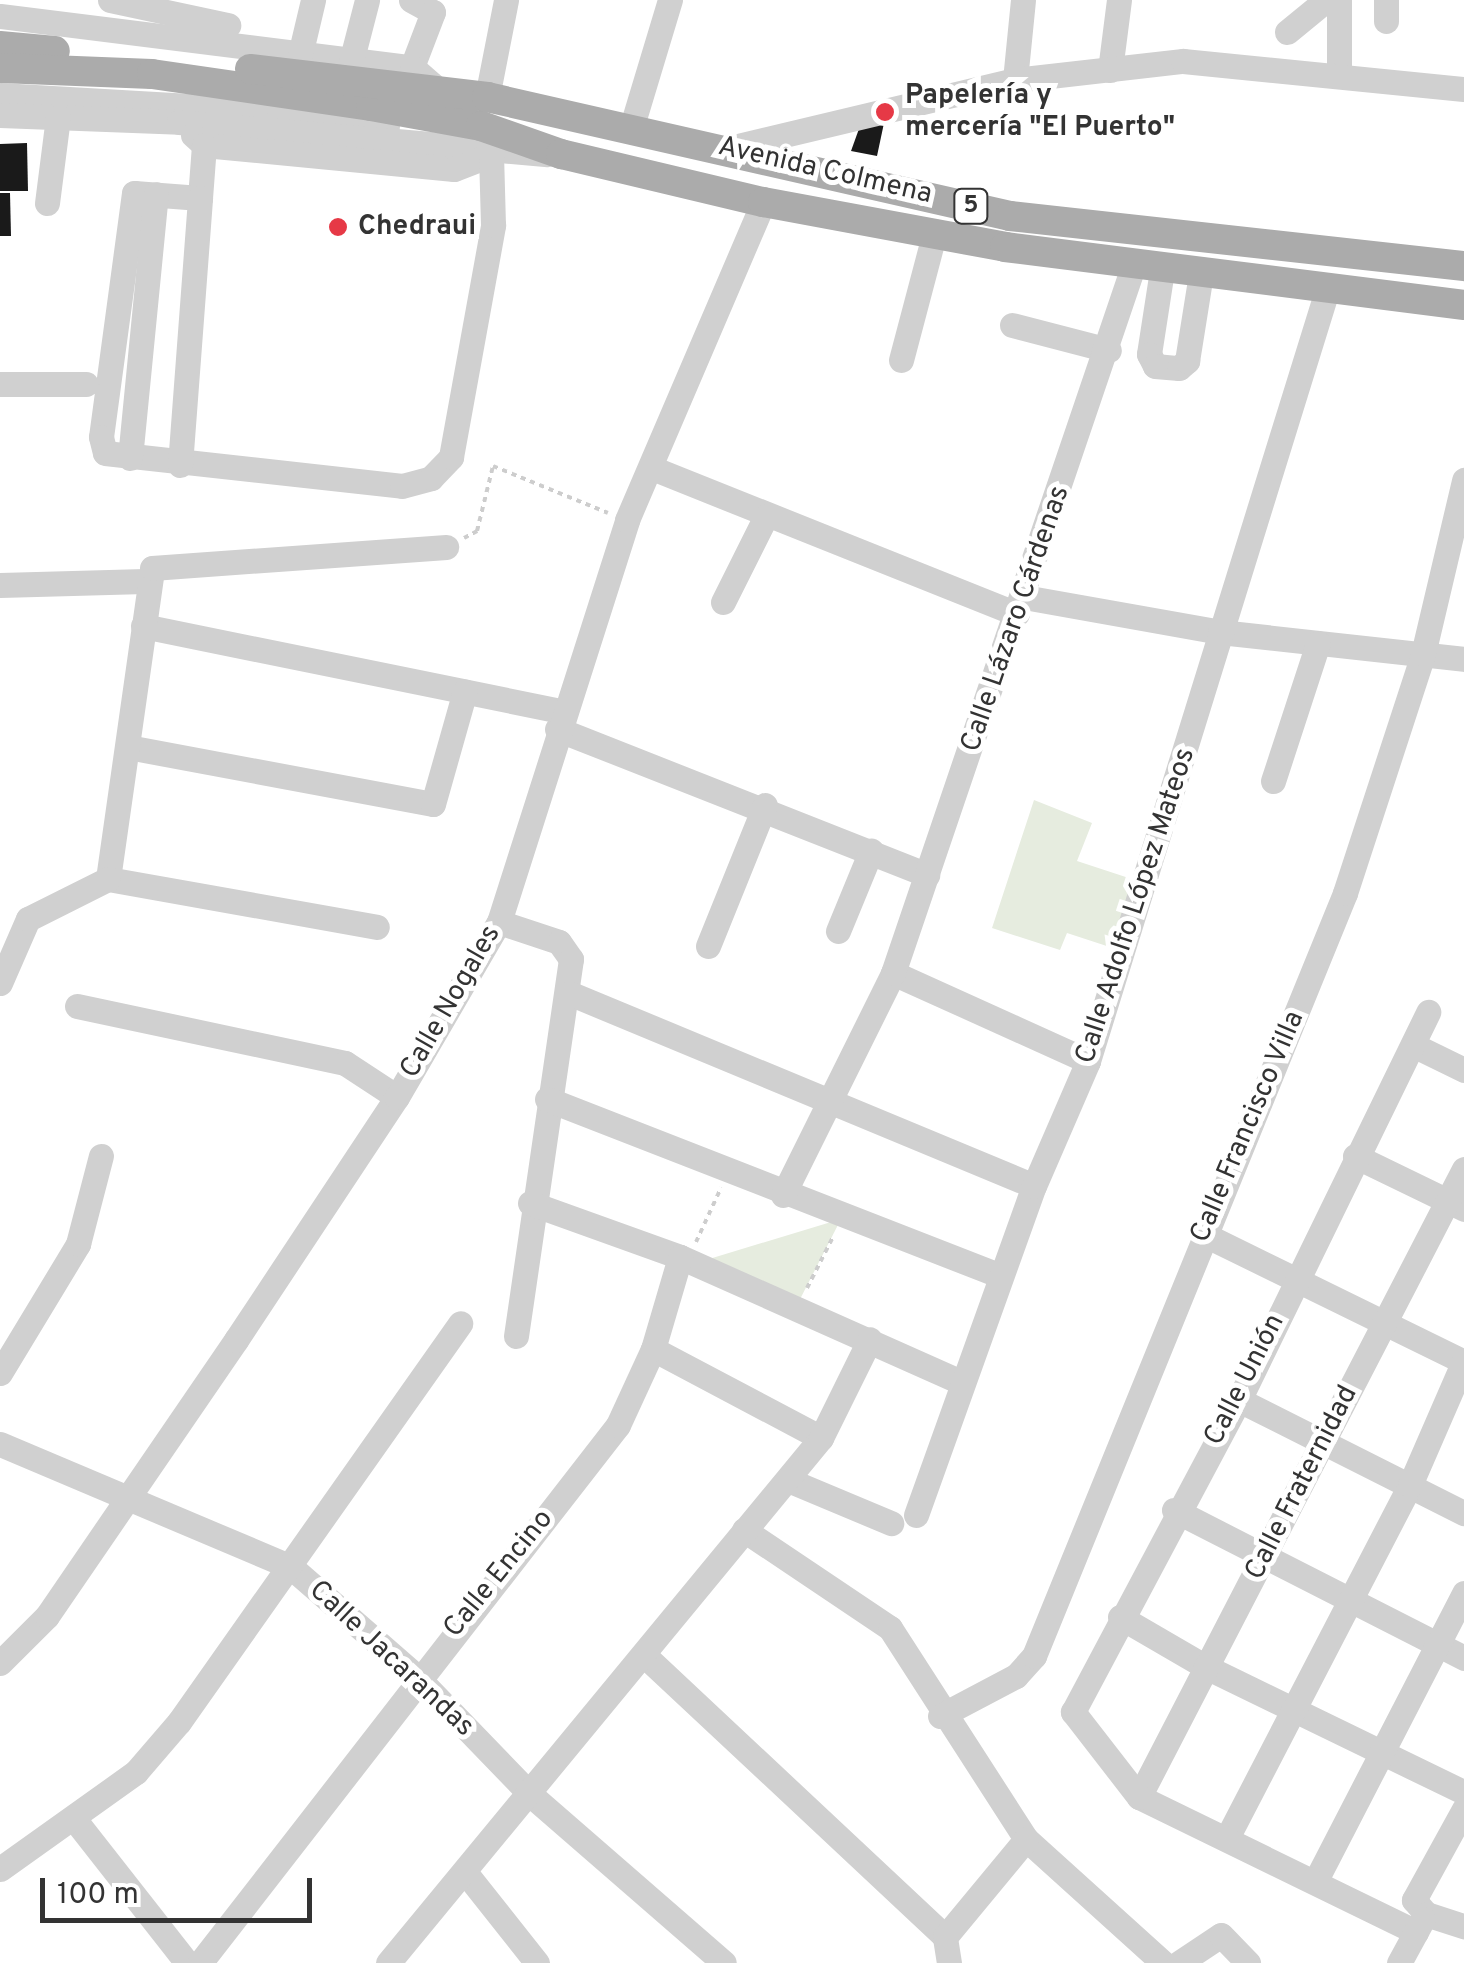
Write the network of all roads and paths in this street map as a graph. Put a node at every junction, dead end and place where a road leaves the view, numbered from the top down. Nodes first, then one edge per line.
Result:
1 (110, 0) edge
2 (313, 0) edge
3 (367, 0) edge
4 (412, 0) edge
5 (506, 0) edge
6 (670, 0) edge
7 (1023, 0) edge
8 (1119, 0) edge
9 (1326, 0) edge
10 (1339, 0) edge
11 (8, 18) edge
12 (217, 22) edge
13 (1287, 32) dead end
14 (0, 46) edge
15 (300, 55) junction
16 (351, 62) junction
17 (412, 67) junction
18 (0, 68) edge
19 (1110, 70) junction
20 (1339, 74) junction
21 (1015, 80) junction
22 (1464, 89) edge
23 (438, 90) junction
24 (1, 109) edge
25 (484, 111) junction
26 (58, 117) junction
27 (179, 122) junction
28 (632, 129) junction
29 (204, 145) junction
30 (734, 148) junction
31 (561, 154) junction
32 (491, 155) junction
33 (200, 198) junction
34 (763, 202) junction
35 (46, 203) dead end
36 (935, 231) junction
37 (1148, 266) junction
38 (1464, 266) edge
39 (1201, 274) junction
40 (1328, 287) junction
41 (1452, 303) edge
42 (1012, 324) dead end
43 (1109, 350) junction
44 (900, 360) dead end
45 (0, 384) edge
46 (86, 384) dead end
47 (180, 465) junction
48 (652, 468) junction
49 (1464, 480) edge
50 (766, 516) junction
51 (627, 520) junction
52 (446, 547) joint
53 (148, 575) junction
54 (0, 585) edge
55 (723, 602) dead end
56 (1021, 605) junction
57 (143, 626) junction
58 (1220, 632) junction
59 (1318, 643) junction
60 (1424, 654) junction
61 (1464, 658) edge
62 (465, 691) junction
63 (558, 720) junction
64 (128, 747) junction
65 (1273, 780) dead end
66 (765, 806) junction
67 (871, 851) junction
68 (926, 875) junction
69 (108, 879) junction
70 (499, 922) junction
71 (376, 927) dead end
72 (838, 931) dead end
73 (708, 946) dead end
74 (893, 973) junction
75 (0, 983) edge
76 (569, 993) junction
77 (77, 1006) dead end
78 (1428, 1012) dead end
79 (1413, 1045) junction
80 (1088, 1060) junction
81 (1464, 1070) edge
82 (397, 1097) junction
83 (547, 1099) junction
84 (830, 1104) junction
85 (101, 1156) dead end
86 (1355, 1156) junction
87 (730, 1169) junction
88 (1464, 1169) edge
89 (1034, 1186) junction
90 (783, 1195) junction
91 (530, 1203) junction
92 (1456, 1205) edge
93 (842, 1219) junction
94 (1204, 1234) junction
95 (684, 1258) junction
96 (1001, 1276) junction
97 (1295, 1279) junction
98 (795, 1310) junction
99 (460, 1323) dead end
100 (1384, 1323) junction
101 (516, 1336) dead end
102 (870, 1339) junction
103 (654, 1349) junction
104 (1464, 1362) edge
105 (0, 1373) edge
106 (960, 1382) junction
107 (1239, 1400) junction
108 (821, 1438) junction
109 (1324, 1443) junction
110 (0, 1444) edge
111 (788, 1480) junction
112 (1410, 1485) junction
113 (128, 1497) junction
114 (1174, 1510) junction
115 (1464, 1513) edge
116 (916, 1516) dead end
117 (890, 1523) dead end
118 (744, 1530) junction
119 (1265, 1556) junction
120 (291, 1567) junction
121 (1464, 1593) edge
122 (1350, 1600) junction
123 (1120, 1616) junction
124 (1439, 1646) junction
125 (644, 1655) junction
126 (1464, 1658) edge
127 (0, 1663) edge
128 (1206, 1667) junction
129 (417, 1677) junction
130 (1292, 1710) junction
131 (940, 1716) junction
132 (1387, 1755) junction
133 (1464, 1792) edge
134 (532, 1796) junction
135 (1139, 1797) junction
136 (1464, 1809) edge
137 (75, 1820) junction
138 (1026, 1838) junction
139 (1227, 1838) junction
140 (0, 1868) edge
141 (465, 1872) junction
142 (1316, 1880) junction
143 (1421, 1923) junction
144 (1464, 1926) edge
145 (947, 1950) edge
146 (394, 1961) edge
147 (187, 1963) edge
148 (200, 1963) edge
149 (537, 1963) edge
150 (724, 1963) edge
151 (1163, 1963) edge
152 (1178, 1963) edge
153 (1248, 1963) edge
154 (1398, 1963) edge

1 - 12 street
2 - 15 street
3 - 16 street
4 - 17 street
5 - 25 street
6 - 28 street
7 - 21 street
8 - 19 street
9 - 13 street
10 - 20 street
11 - 12 street
12 - 15 street
14 - 23 main road, 5
15 - 16 street
16 - 17 street
17 - 23 street
18 - 25 main road, 5
19 - 20 street
19 - 21 street
20 - 22 street
21 - 30 street
23 - 25 main road, 5
24 - 26 street
24 - 32 street
25 - 28 main road, Avenida Colmena / 5
25 - 31 main road, 5
26 - 27 street
26 - 35 street
27 - 29 street
27 - 32 street
28 - 30 main road, Avenida Colmena / 5
29 - 32 street
29 - 33 street
30 - 38 main road, Avenida Colmena / 5
31 - 32 street
31 - 34 main road, 5
32 - 47 street
33 - 47 street
33 - 47 street
34 - 36 main road, 5
34 - 48 street, Calle Nogales
36 - 37 main road, 5
36 - 44 street
37 - 39 main road, 5
37 - 39 street
37 - 43 street, Calle Lázaro Cárdenas
39 - 40 main road, 5
40 - 41 main road, 5
40 - 58 street, Calle Adolfo López Mateos
42 - 43 street
43 - 56 street, Calle Lázaro Cárdenas
45 - 46 street
48 - 50 street
48 - 51 street, Calle Nogales
49 - 60 street, Calle Francisco Villa
50 - 55 street
50 - 56 street
51 - 52 path
51 - 63 street, Calle Nogales
52 - 53 street
53 - 54 street
53 - 57 street
56 - 58 street
56 - 68 street, Calle Lázaro Cárdenas
57 - 62 street
57 - 64 street
58 - 59 street
58 - 80 street, Calle Adolfo López Mateos
59 - 60 street
59 - 65 street
60 - 61 street
60 - 94 street, Calle Francisco Villa
62 - 63 street
62 - 64 street
63 - 66 street
63 - 70 street, Calle Nogales
64 - 69 street
66 - 67 street
66 - 73 street
67 - 68 street
67 - 72 street
68 - 74 street, Calle Lázaro Cárdenas
69 - 71 street
69 - 75 street
70 - 76 street
70 - 82 street, Calle Nogales
74 - 80 street
74 - 84 street, Calle Lázaro Cárdenas
76 - 83 street
76 - 84 street
77 - 82 street
78 - 79 street, Calle Unión
79 - 81 street
79 - 86 street, Calle Unión
80 - 89 street, Calle Adolfo López Mateos
82 - 113 street, Calle Nogales
83 - 87 street
83 - 91 street
84 - 89 street
84 - 90 street, Calle Lázaro Cárdenas
85 - 105 street
86 - 92 street
86 - 97 street, Calle Unión
87 - 90 street
87 - 95 path
88 - 92 street, Calle Fraternidad
89 - 96 street, Calle Adolfo López Mateos
90 - 93 street
91 - 95 street
91 - 101 street
92 - 100 street, Calle Fraternidad
93 - 96 street
93 - 98 path
94 - 97 street
94 - 131 street, Calle Francisco Villa
95 - 98 street
95 - 103 street, Calle Encino
96 - 106 street, Calle Adolfo López Mateos
97 - 100 street
97 - 107 street, Calle Unión
98 - 102 street
99 - 120 street
100 - 104 street
100 - 109 street, Calle Fraternidad
102 - 106 street
102 - 108 street
103 - 108 street
103 - 129 street, Calle Encino
104 - 112 street
106 - 116 street, Calle Adolfo López Mateos
107 - 109 street
107 - 114 street, Calle Unión
108 - 111 street
109 - 112 street
109 - 119 street, Calle Fraternidad
110 - 113 street, Calle Jacarandas
111 - 117 street
111 - 118 street
112 - 115 street
112 - 122 street
113 - 120 street, Calle Jacarandas
113 - 127 street, Calle Nogales
114 - 119 street
114 - 123 street, Calle Unión
118 - 125 street
118 - 131 street
119 - 122 street
119 - 128 street, Calle Fraternidad
120 - 129 street, Calle Jacarandas
120 - 137 street
121 - 124 street
122 - 124 street
122 - 130 street
123 - 128 street
123 - 135 street, Calle Unión
124 - 126 street
124 - 132 street
125 - 134 street
125 - 145 street
128 - 130 street
128 - 135 street, Calle Fraternidad
129 - 134 street, Calle Jacarandas
129 - 148 street, Calle Encino
130 - 132 street
130 - 139 street
131 - 138 street
132 - 133 street
132 - 142 street
134 - 141 street
134 - 150 street, Calle Jacarandas
135 - 139 street
136 - 143 street
137 - 140 street
137 - 147 street
138 - 145 street
138 - 151 street
139 - 142 street
141 - 146 street
141 - 149 street
142 - 143 street
143 - 144 street
143 - 154 street
152 - 153 street

